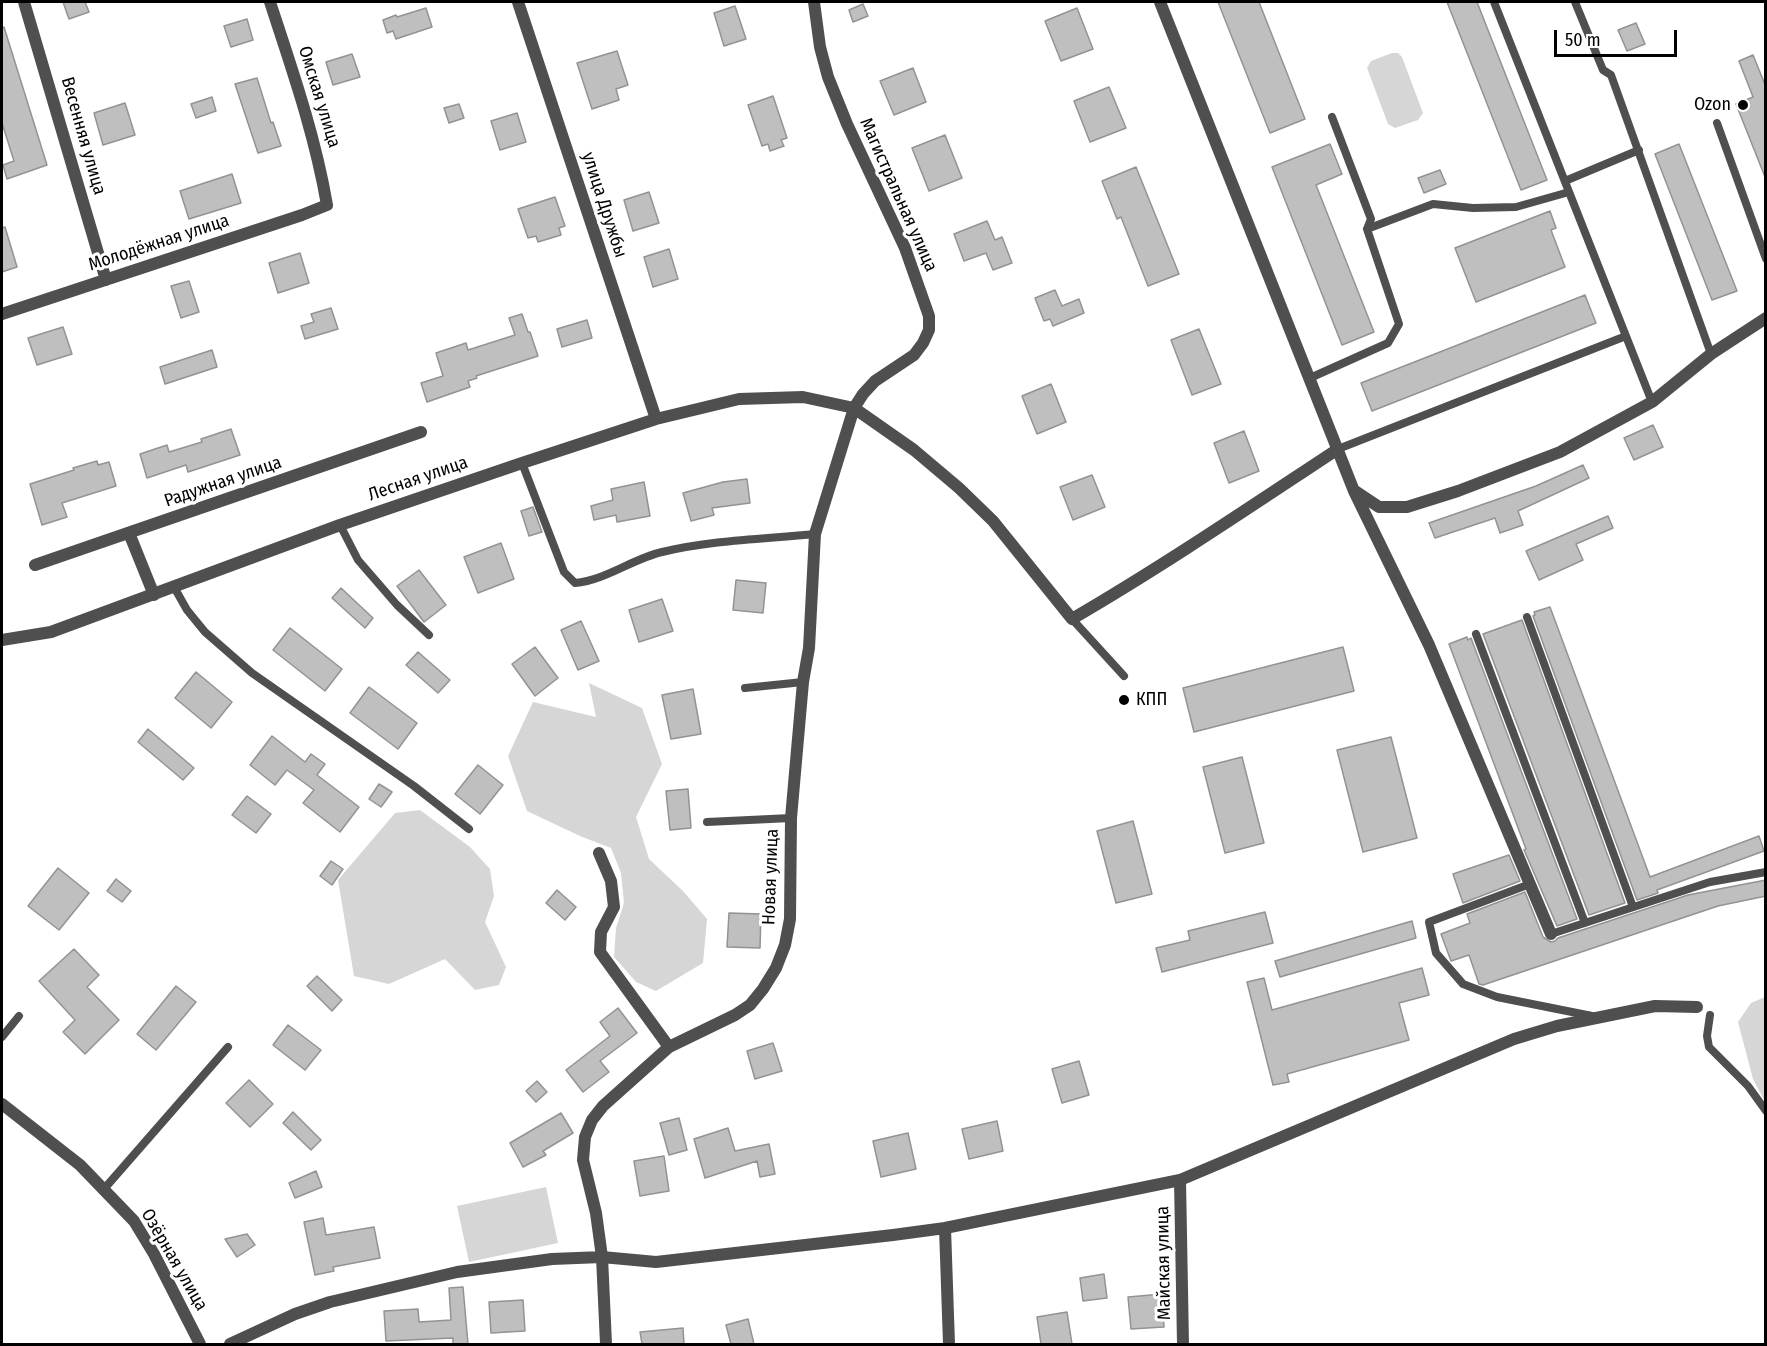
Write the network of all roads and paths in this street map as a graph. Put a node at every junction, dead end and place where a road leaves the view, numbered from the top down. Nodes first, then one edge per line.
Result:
1 (24, 2) edge
2 (270, 2) edge
3 (518, 2) edge
4 (814, 2) edge
5 (1160, 2) edge
6 (1494, 2) edge
7 (1575, 2) edge
8 (1332, 117) dead end
9 (1717, 123) dead end
10 (1639, 150) junction
11 (1565, 181) junction
12 (1569, 192) junction
13 (327, 205) joint
14 (1366, 229) junction
15 (1766, 259) edge
16 (106, 280) junction
17 (2, 314) edge
18 (1766, 318) edge
19 (1626, 336) junction
20 (1711, 354) junction
21 (1310, 378) junction
22 (1652, 402) junction
23 (854, 408) junction
24 (656, 419) junction
25 (421, 432) dead end
26 (1338, 449) junction
27 (522, 463) junction
28 (1354, 491) junction
29 (339, 525) junction
30 (129, 533) junction
31 (815, 534) junction
32 (35, 565) dead end
33 (174, 587) junction
34 (154, 595) junction
35 (1527, 617) dead end
36 (1072, 619) junction
37 (1476, 634) dead end
38 (429, 635) dead end
39 (2, 640) edge
40 (1124, 676) dead end
41 (803, 682) junction
42 (745, 688) dead end
43 (791, 818) junction
44 (707, 822) dead end
45 (469, 829) dead end
46 (599, 853) dead end
47 (1766, 872) edge
48 (1530, 884) junction
49 (1633, 907) junction
50 (1585, 923) junction
51 (1551, 934) joint
52 (1697, 1007) dead end
53 (1710, 1015) dead end
54 (20, 1017) dead end
55 (1600, 1017) junction
56 (2, 1037) edge
57 (228, 1047) dead end
58 (669, 1047) junction
59 (2, 1104) edge
60 (1766, 1112) edge
61 (1180, 1180) junction
62 (104, 1189) junction
63 (945, 1228) junction
64 (602, 1257) junction
65 (200, 1344) edge
66 (230, 1344) edge
67 (606, 1344) edge
68 (949, 1344) edge
69 (1183, 1344) edge

1 - 16 street, Весенняя улица
2 - 13 street, Омская улица
3 - 24 street, улица Дружбы
4 - 23 street, Магистральная улица
5 - 21 street
6 - 11 lane
7 - 10 lane
8 - 14 lane
9 - 15 lane
10 - 11 lane
10 - 20 lane
11 - 12 lane
12 - 14 lane
12 - 19 lane
13 - 16 street, Молодёжная улица
14 - 21 lane
16 - 17 street, Молодёжная улица
18 - 20 street
19 - 22 lane
19 - 26 lane
20 - 22 street
21 - 26 street
22 - 28 street
23 - 24 street, Лесная улица
23 - 31 street, Новая улица
23 - 36 street
24 - 27 street, Лесная улица
25 - 30 street, Радужная улица
26 - 28 street
26 - 36 street
27 - 29 street, Лесная улица
27 - 31 lane
28 - 48 street
29 - 33 street, Лесная улица
29 - 38 lane
30 - 32 street, Радужная улица
30 - 34 street
31 - 41 street, Новая улица
33 - 34 street, Лесная улица
33 - 45 lane
34 - 39 street, Лесная улица
35 - 49 lane
36 - 40 lane
37 - 50 lane
41 - 42 lane
41 - 43 street, Новая улица
43 - 44 lane
43 - 58 street, Новая улица
46 - 58 street
47 - 49 lane
48 - 51 street
48 - 55 lane
49 - 50 lane
50 - 51 lane
52 - 55 street
53 - 60 lane
54 - 56 lane
55 - 61 street
57 - 62 lane
58 - 64 street, Новая улица
59 - 62 street, Озёрная улица
61 - 63 street
61 - 69 street, Майская улица
62 - 65 street, Озёрная улица
63 - 64 street
63 - 68 street
64 - 66 street
64 - 67 street, Новая улица

